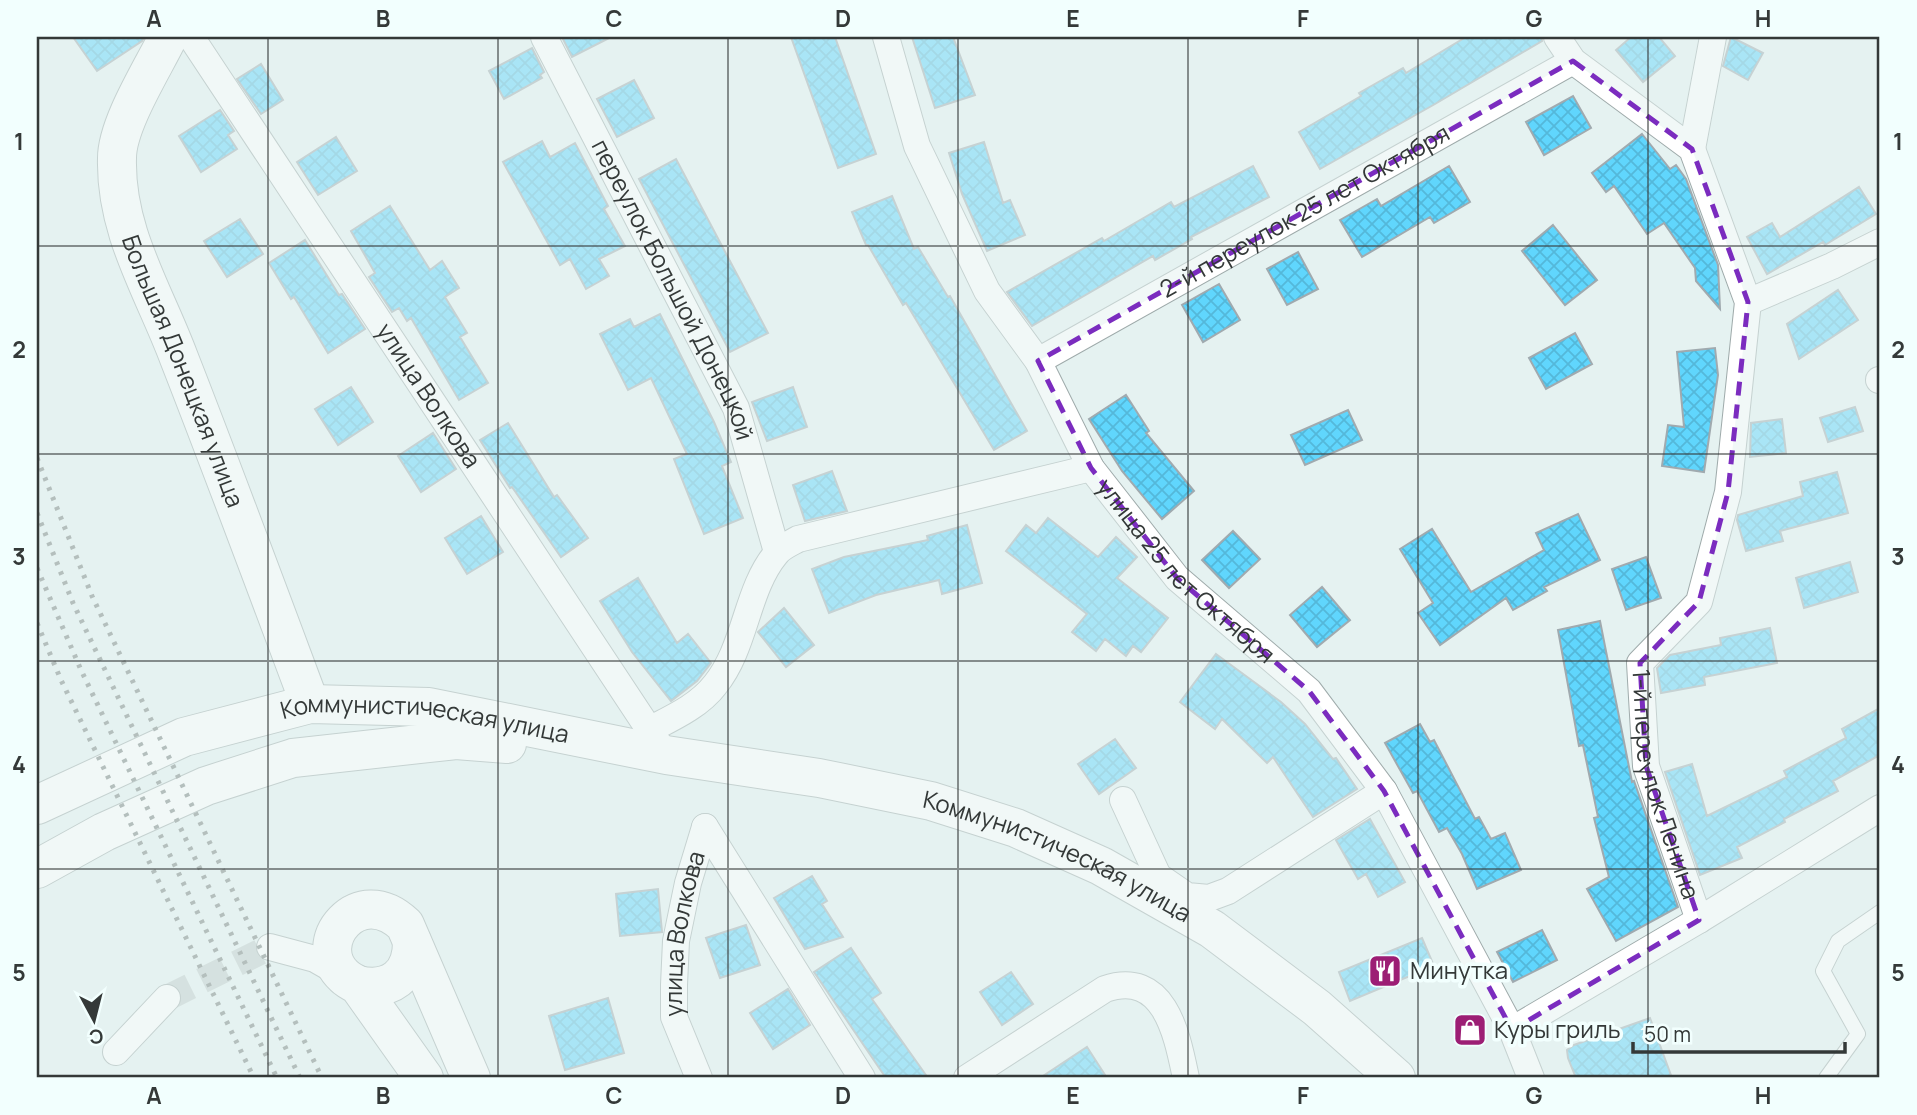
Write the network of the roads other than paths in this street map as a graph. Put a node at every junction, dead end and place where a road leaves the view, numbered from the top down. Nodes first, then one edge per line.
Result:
1 (168, 37) edge
2 (191, 37) edge
3 (544, 37) edge
4 (886, 37) edge
5 (1557, 37) edge
6 (1713, 37) edge
7 (1573, 61) junction
8 (1692, 149) junction
9 (1880, 242) edge
10 (1748, 302) junction
11 (1038, 361) junction
12 (1091, 468) junction
13 (777, 552) junction
14 (310, 704) junction
15 (658, 742) junction
16 (1384, 791) junction
17 (1123, 800) dead end
18 (37, 805) edge
19 (1880, 808) edge
20 (37, 869) edge
21 (1880, 912) edge
22 (1699, 920) junction
23 (412, 942) junction
24 (270, 947) tunnel mouth
25 (351, 980) junction
26 (167, 998) tunnel mouth
27 (1512, 1030) junction
28 (116, 1052) dead end
29 (424, 1078) edge
30 (471, 1078) edge
31 (699, 1078) edge
32 (862, 1078) edge
33 (967, 1078) edge
34 (1186, 1078) edge
35 (1396, 1078) edge
36 (1531, 1078) edge
37 (1826, 1078) edge

1 - 14 main road, Большая Донецкая улица
2 - 15 street, улица Волкова
3 - 13 street, переулок Большой Донецкой
4 - 11 street, улица 25 лет Октября
5 - 7 street
6 - 8 street
7 - 8 street
7 - 11 street, 2-й переулок 25 лет Октября
8 - 10 street, 1-й переулок Ленина
9 - 10 street
10 - 22 street, 1-й переулок Ленина
11 - 12 street, улица 25 лет Октября
12 - 13 street
12 - 16 street, улица 25 лет Октября
13 - 15 street
14 - 15 main road, Коммунистическая улица
14 - 18 main road, Коммунистическая улица
15 - 20 main road, Коммунистическая улица
15 - 35 main road, Коммунистическая улица
16 - 17 street
16 - 27 street, улица 25 лет Октября
19 - 22 street
21 - 37 lane
22 - 27 street
23 - 25 main road
23 - 25 main road
23 - 30 main road
24 - 25 street
25 - 29 main road
26 - 28 street
27 - 36 street, улица 25 лет Октября
31 - 32 street, улица Волкова
33 - 34 street

